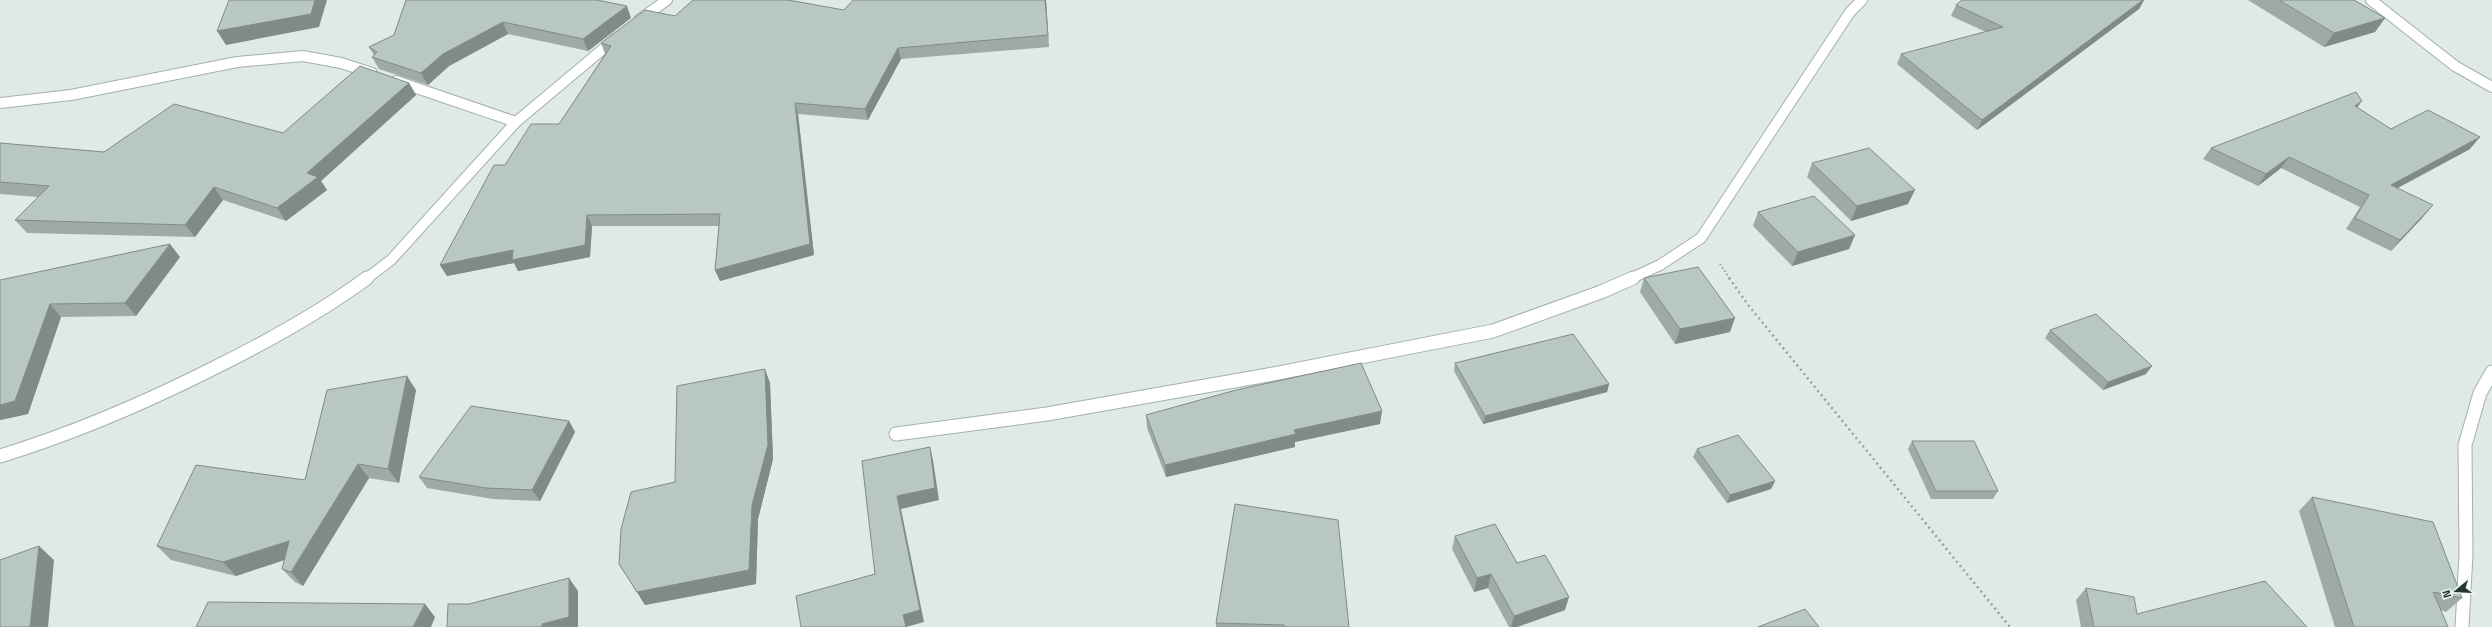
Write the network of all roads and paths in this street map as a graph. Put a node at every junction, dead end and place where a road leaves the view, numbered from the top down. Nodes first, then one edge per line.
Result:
1 (667, 0) edge
2 (1862, 0) edge
3 (2371, 0) edge
4 (2492, 87) edge
5 (0, 103) edge
6 (516, 122) junction
7 (1701, 238) junction
8 (2492, 372) edge
9 (896, 434) dead end
10 (0, 456) edge
11 (2010, 627) edge
12 (2462, 627) edge

1 - 6 street
2 - 7 street
3 - 4 street
5 - 6 street
6 - 10 street
7 - 9 street
7 - 11 path
8 - 12 street

